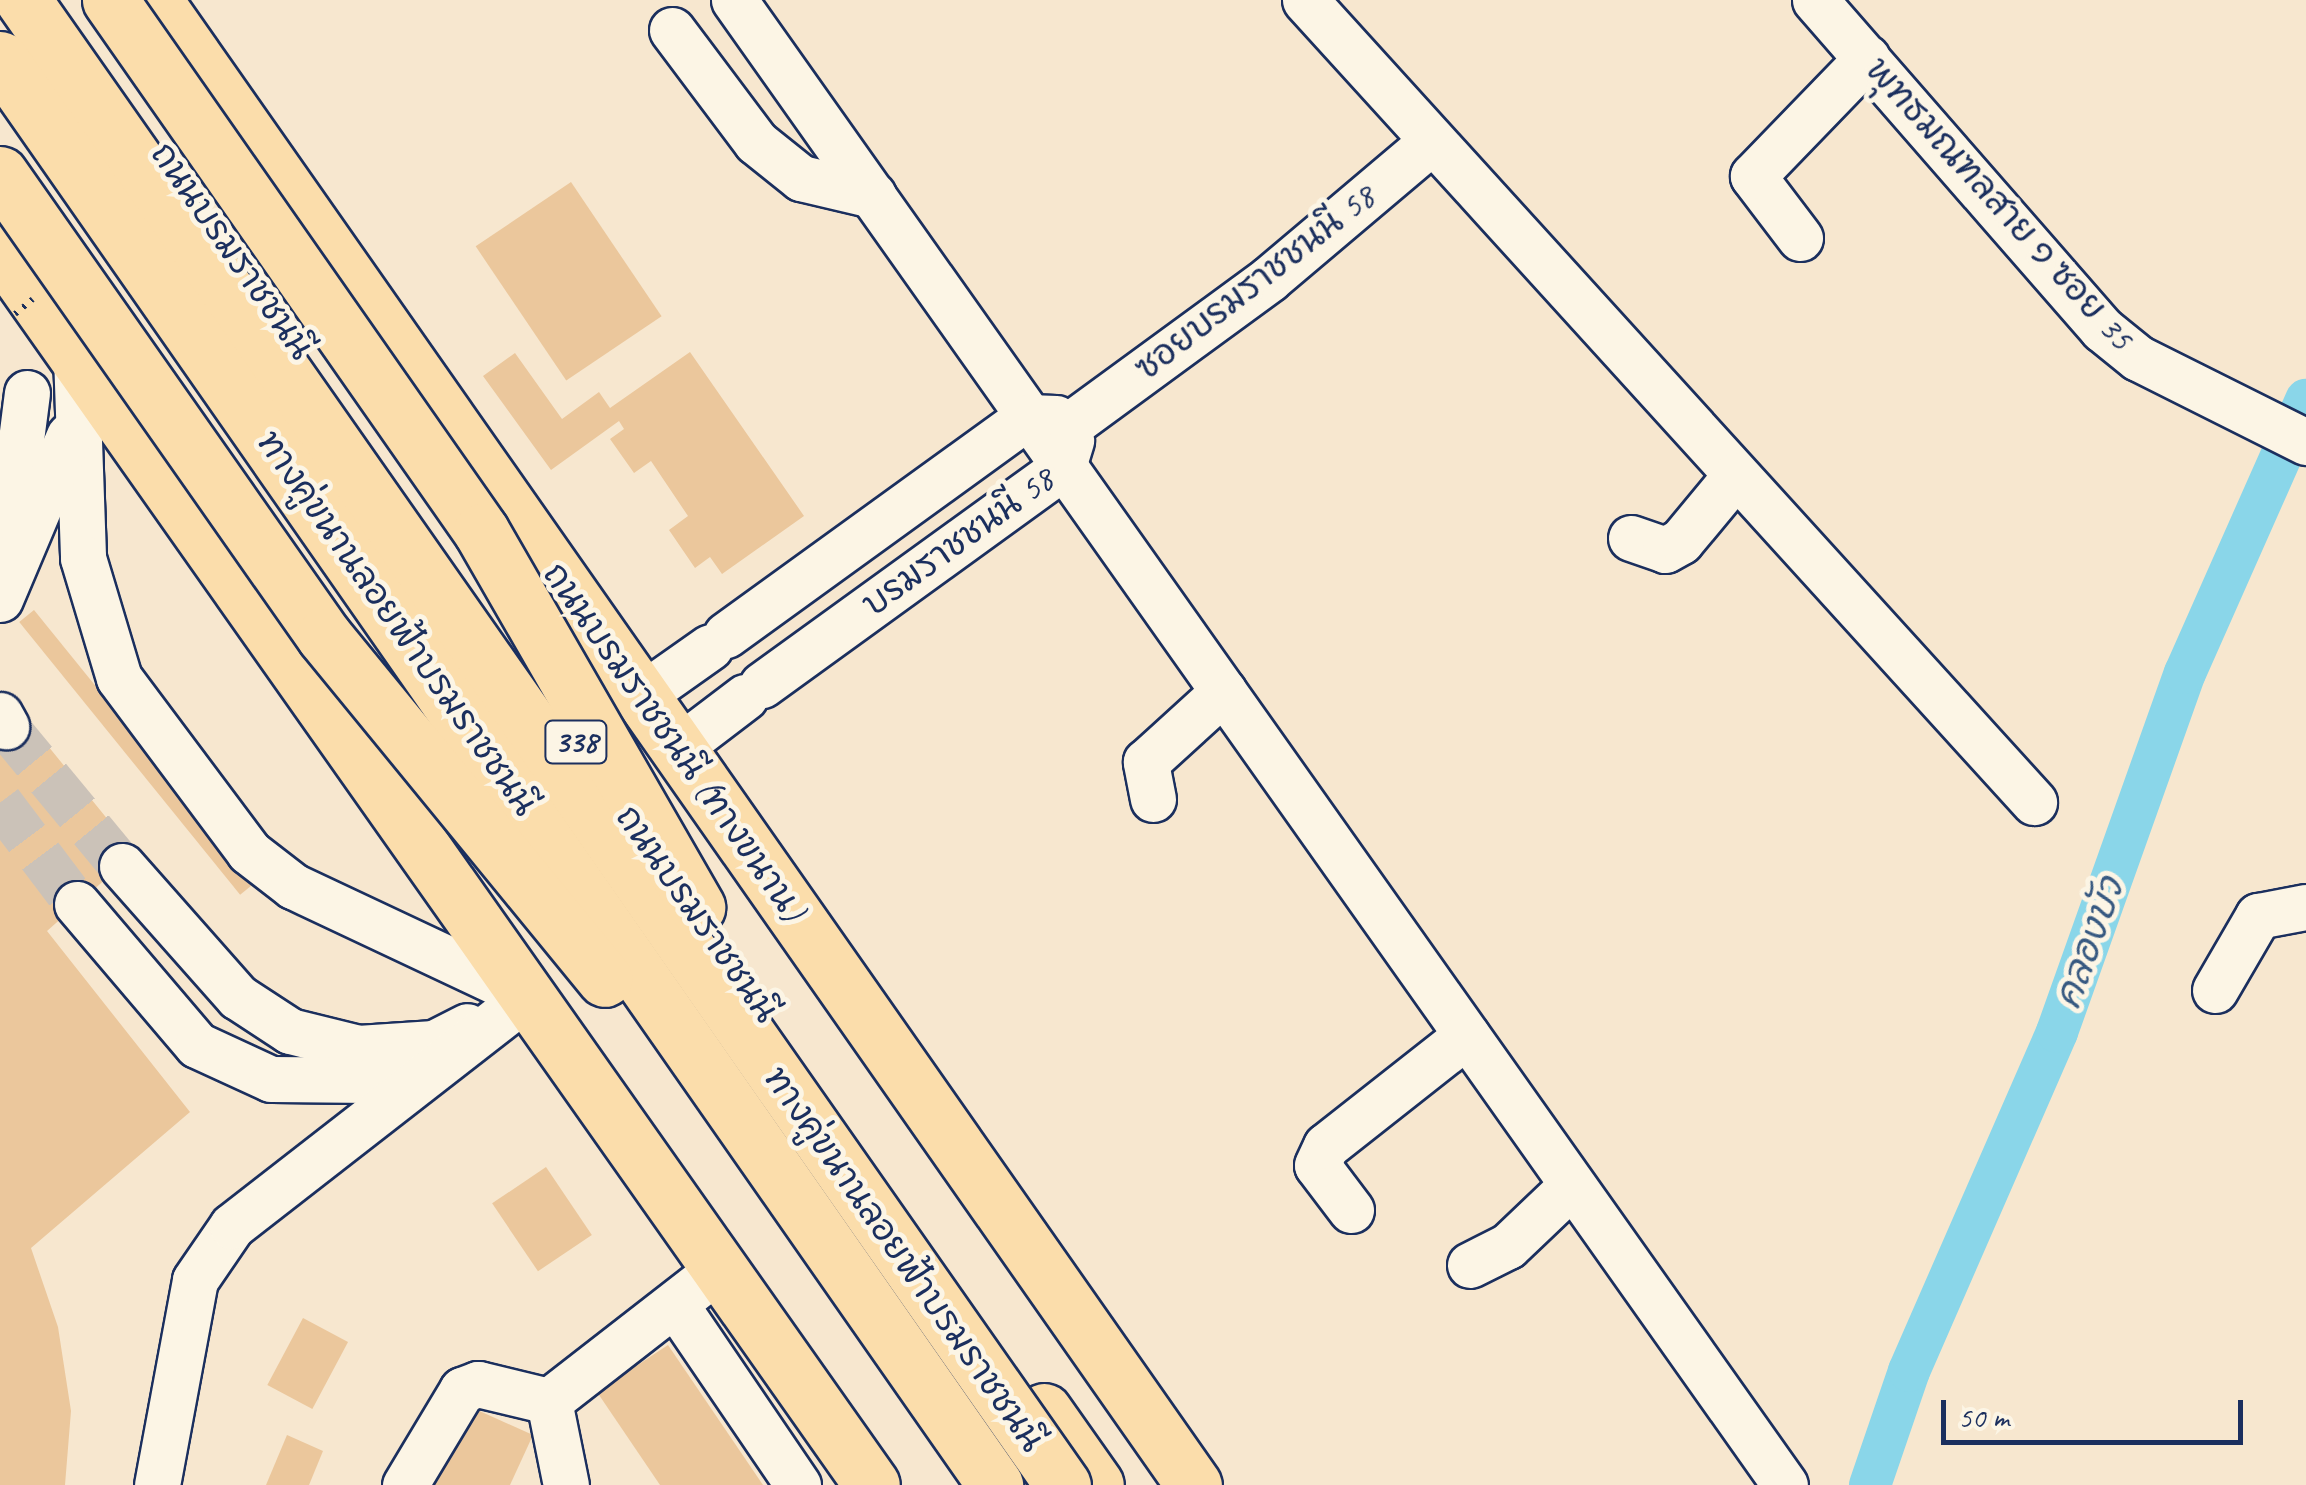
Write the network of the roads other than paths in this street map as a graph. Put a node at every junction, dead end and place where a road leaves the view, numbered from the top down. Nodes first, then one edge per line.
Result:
1 (23, 0) edge
2 (56, 0) edge
3 (110, 0) edge
4 (154, 0) edge
5 (734, 0) edge
6 (1305, 0) edge
7 (1815, 0) edge
8 (672, 30) dead end
9 (1866, 58) junction
10 (0, 60) edge
11 (0, 103) edge
12 (1430, 143) junction
13 (0, 174) edge
14 (872, 195) junction
15 (1800, 238) dead end
16 (0, 248) edge
17 (76, 355) junction
18 (13, 404) edge
19 (78, 414) junction
20 (1027, 417) junction
21 (1078, 419) junction
22 (2306, 442) edge
23 (1063, 467) junction
24 (1735, 476) junction
25 (0, 520) edge
26 (1631, 538) dead end
27 (0, 599) edge
28 (1224, 691) junction
29 (642, 695) junction
30 (678, 748) junction
31 (1153, 799) dead end
32 (2034, 802) dead end
33 (122, 866) tunnel mouth
34 (77, 904) tunnel mouth
35 (2306, 906) edge
36 (2216, 990) dead end
37 (528, 996) junction
38 (1467, 1035) junction
39 (434, 1043) junction
40 (1572, 1184) junction
41 (1351, 1210) dead end
42 (896, 1251) junction
43 (1470, 1264) dead end
44 (719, 1268) junction
45 (853, 1284) junction
46 (674, 1304) junction
47 (549, 1402) junction
48 (158, 1485) edge
49 (405, 1485) edge
50 (566, 1485) edge
51 (798, 1485) edge
52 (872, 1485) edge
53 (970, 1485) edge
54 (994, 1485) edge
55 (1063, 1485) edge
56 (1096, 1485) edge
57 (1194, 1485) edge
58 (1784, 1485) edge

1 - 42 main road, ทางคู่ขนานลอยฟ้าบรมราชชนนี / 338, bridge
2 - 56 main road, ถนนบรมราชชนนี / 338
3 - 42 main road, bridge
4 - 29 main road, ถนนบรมราชชนนี (ทางขนาน) / 338
5 - 14 street
6 - 12 street
7 - 9 street, พุทธมณฑลสาย ๑ ซอย 35
8 - 14 street
9 - 15 street
9 - 22 street, พุทธมณฑลสาย ๑ ซอย 35
10 - 45 main road, ทางคู่ขนานลอยฟ้าบรมราชชนนี / 338, bridge
11 - 53 main road
12 - 21 street, ซอยบรมราชชนนี 58
12 - 24 street
13 - 45 main road, bridge
14 - 20 street
16 - 17 main road
17 - 18 street
17 - 19 street
17 - 37 main road
18 - 25 street
19 - 27 street
19 - 37 street
20 - 21 street, บรมราชชนนี 58
20 - 23 street
20 - 29 street, บรมราชชนนี 58
21 - 23 street, บรมราชชนนี 58
23 - 28 street
23 - 30 street, บรมราชชนนี 58
24 - 26 street
24 - 32 street
28 - 31 street
28 - 38 street
29 - 30 main road, ถนนบรมราชชนนี (ทางขนาน) / 338
30 - 57 main road, ถนนบรมราชชนนี (ทางขนาน) / 338
33 - 39 street
34 - 39 street
35 - 36 street
37 - 39 street
37 - 44 main road
37 - 48 street
38 - 40 street
38 - 41 street
40 - 43 street
40 - 58 street
42 - 55 main road, ทางคู่ขนานลอยฟ้าบรมราชชนนี / 338, bridge
44 - 46 street
44 - 52 main road
45 - 54 main road, ทางคู่ขนานลอยฟ้าบรมราชชนนี / 338, bridge
46 - 47 street
46 - 51 street
47 - 49 street
47 - 50 street

